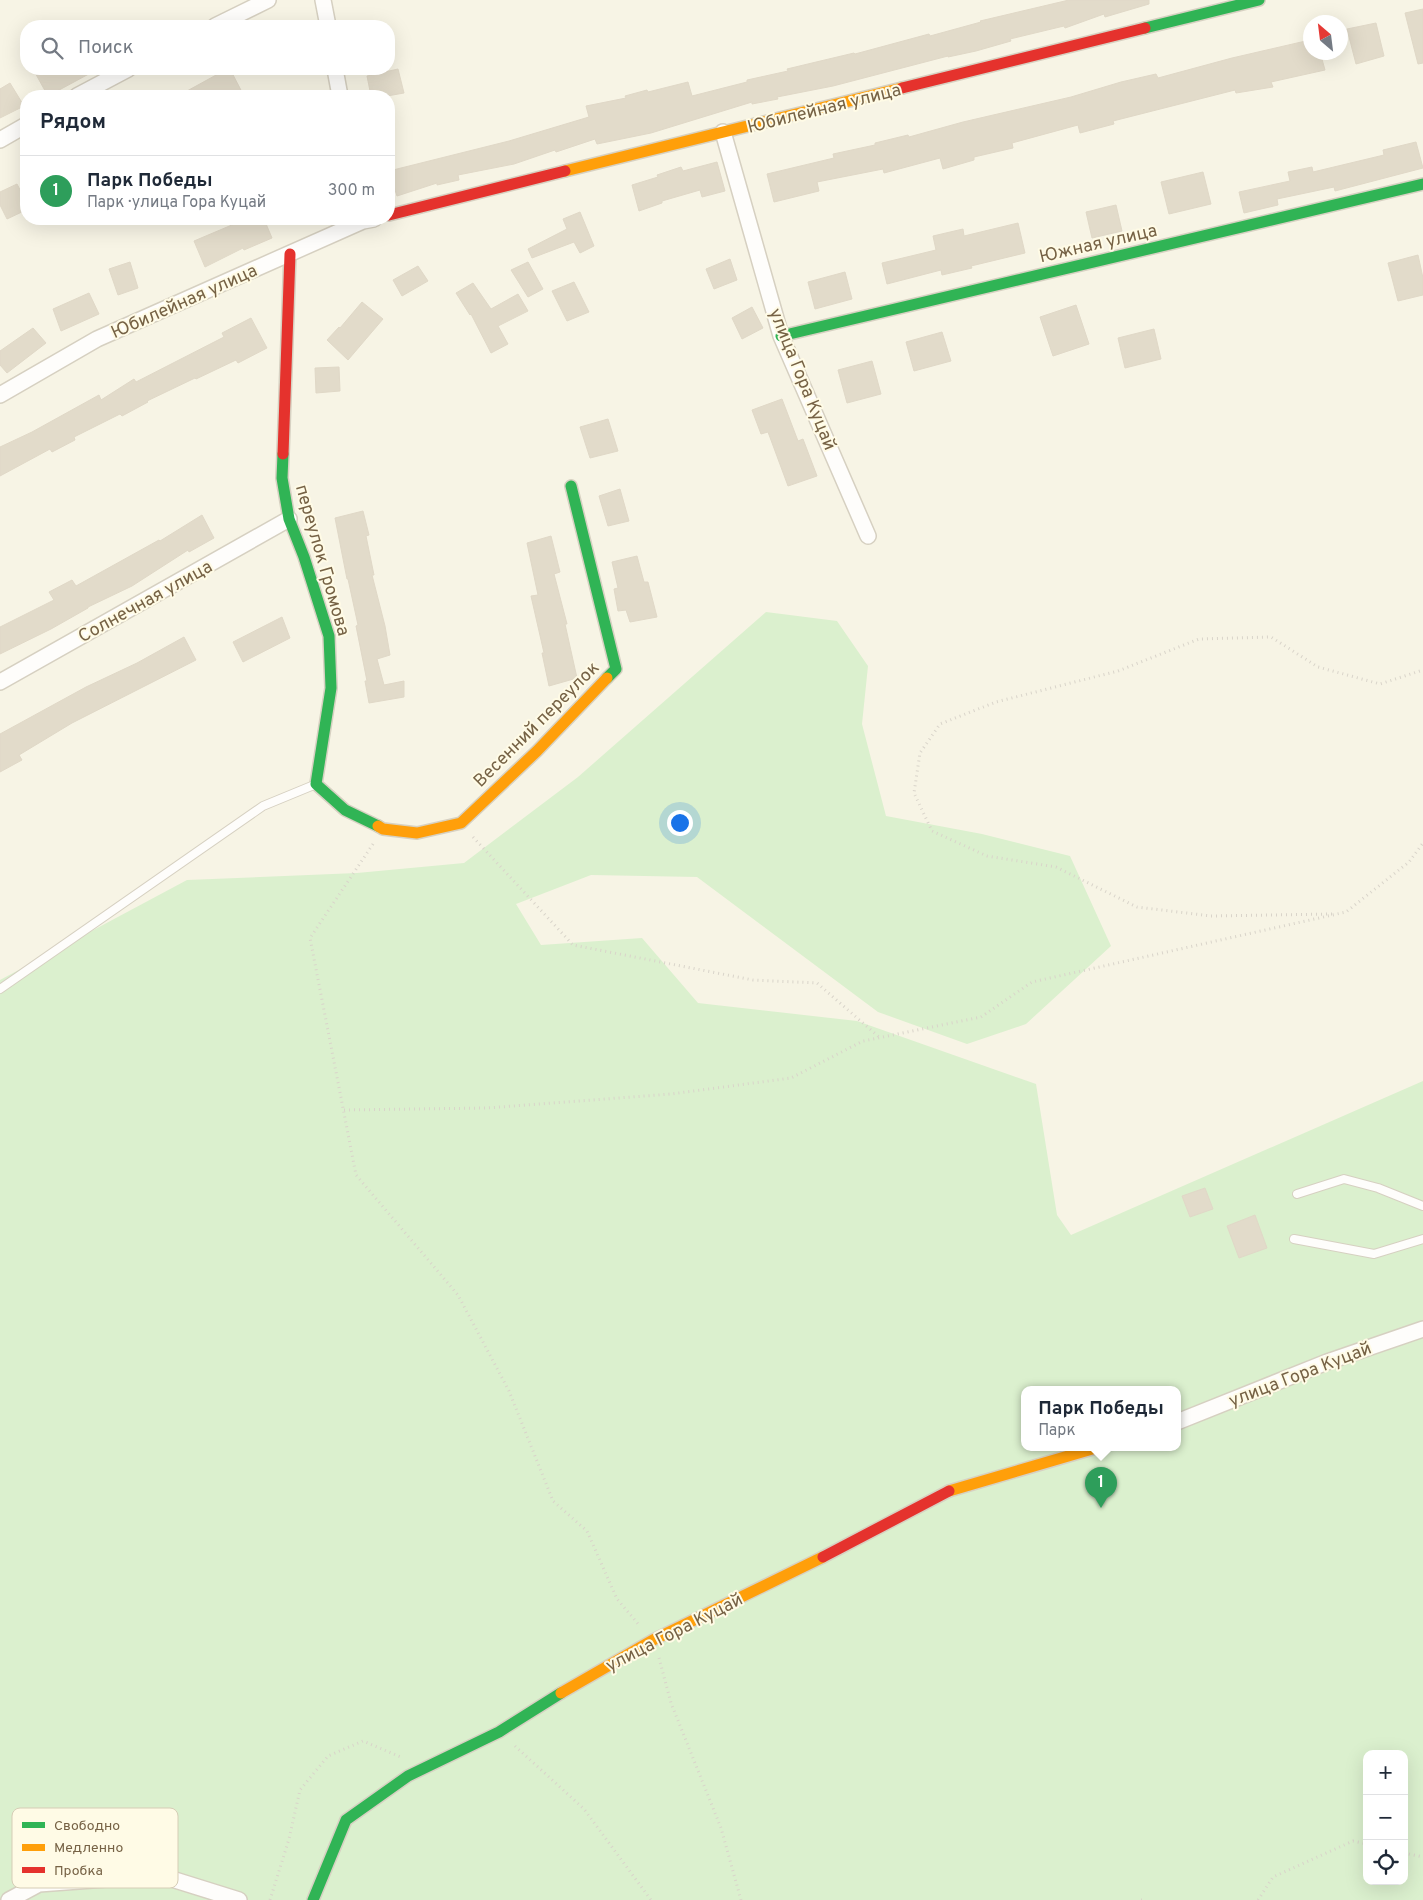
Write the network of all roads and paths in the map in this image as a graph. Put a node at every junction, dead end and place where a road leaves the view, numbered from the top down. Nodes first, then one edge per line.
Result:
1 (268, 0) edge
2 (323, 0) edge
3 (1259, 0) edge
4 (226, 20) edge
5 (327, 20) edge
6 (117, 75) edge
7 (336, 75) edge
8 (88, 90) edge
9 (339, 90) edge
10 (20, 128) edge
11 (723, 132) junction
12 (0, 140) edge
13 (1423, 184) edge
14 (395, 214) edge
15 (356, 225) edge
16 (290, 254) junction
17 (781, 336) junction
18 (0, 395) edge
19 (571, 486) dead end
20 (289, 519) junction
21 (868, 536) dead end
22 (1423, 670) edge
23 (0, 682) edge
24 (316, 784) junction
25 (461, 823) junction
26 (384, 829) junction
27 (1423, 843) edge
28 (1340, 914) junction
29 (0, 989) edge
30 (879, 1037) junction
31 (344, 1110) junction
32 (1297, 1194) dead end
33 (1423, 1206) edge
34 (1294, 1239) dead end
35 (1423, 1239) edge
36 (1423, 1329) edge
37 (1181, 1420) edge
38 (1085, 1451) edge
39 (653, 1640) junction
40 (499, 1732) junction
41 (422, 1769) junction
42 (1363, 1843) edge
43 (1408, 1854) edge
44 (1423, 1857) edge
45 (178, 1881) edge
46 (32, 1888) edge
47 (9, 1900) edge
48 (239, 1900) edge
49 (270, 1900) edge
50 (313, 1900) edge
51 (651, 1900) edge
52 (741, 1900) edge
53 (1141, 1900) edge
54 (1146, 1900) edge
55 (1258, 1900) edge

1 - 4 street
2 - 5 street
3 - 11 street, Юбилейная улица
6 - 8 street
7 - 9 street
10 - 12 street
11 - 14 street, Юбилейная улица
11 - 17 street, улица Гора Куцай
13 - 17 street, Южная улица
15 - 16 street, Юбилейная улица
16 - 18 street, Юбилейная улица
16 - 20 street, переулок Громова
17 - 21 street, улица Гора Куцай
19 - 25 street, Весенний переулок
20 - 23 street, Солнечная улица
20 - 24 street, переулок Громова
22 - 28 path
24 - 26 street
24 - 29 lane
25 - 26 street
25 - 30 path
26 - 31 path
27 - 28 path
28 - 30 path
30 - 31 path
31 - 39 path
32 - 33 lane
34 - 35 lane
36 - 37 street, улица Гора Куцай
38 - 39 street, улица Гора Куцай
39 - 40 street, улица Гора Куцай
39 - 52 path
40 - 41 street, улица Гора Куцай
40 - 51 path
41 - 49 path
41 - 50 street, улица Гора Куцай
42 - 55 path
43 - 44 path
45 - 48 street
46 - 47 street
53 - 54 path

